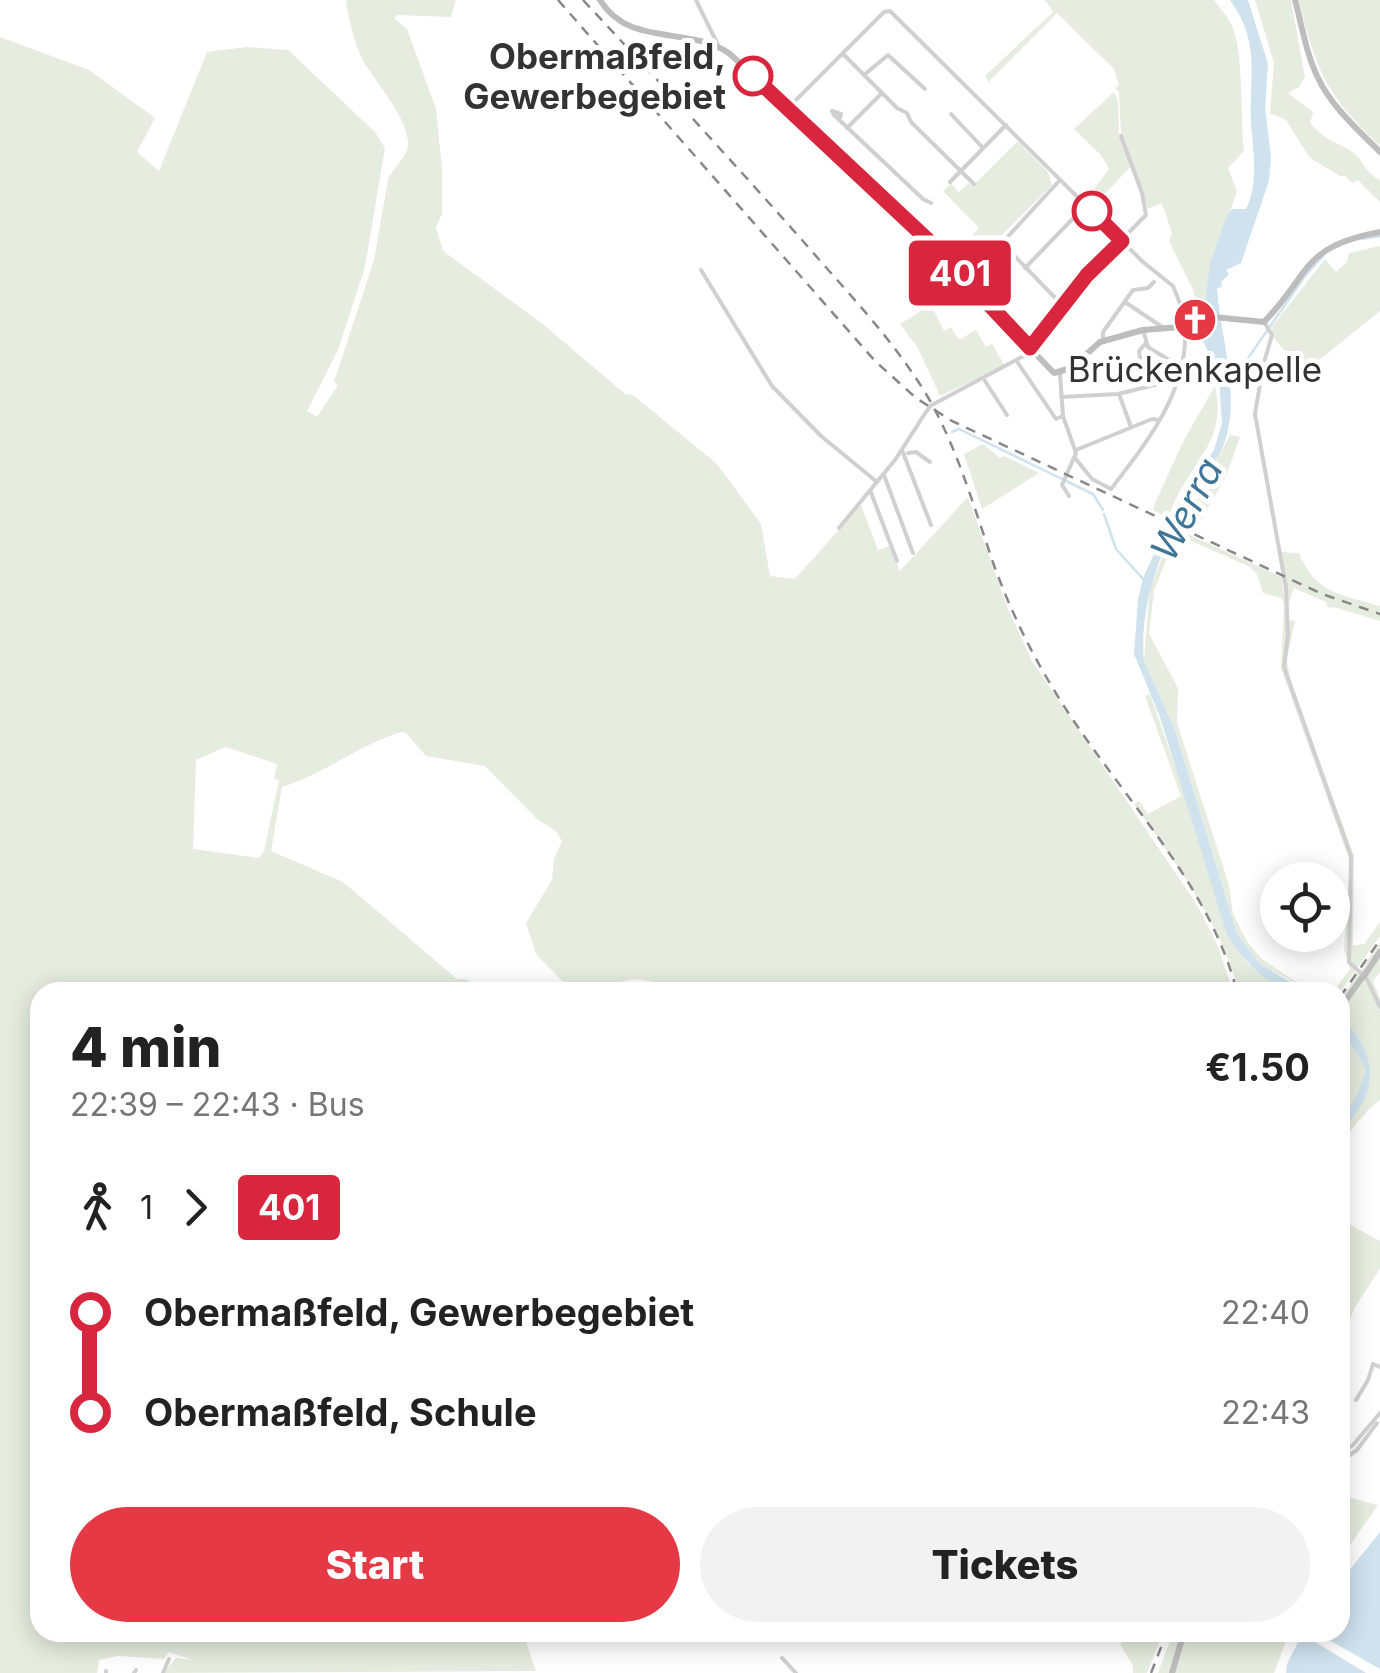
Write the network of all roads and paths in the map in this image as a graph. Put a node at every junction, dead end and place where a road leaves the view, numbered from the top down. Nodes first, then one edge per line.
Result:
1 (600, 0) edge
2 (696, 0) edge
3 (1295, 0) edge
4 (718, 46) junction
5 (842, 53) junction
6 (864, 75) junction
7 (926, 88) dead end
8 (882, 93) junction
9 (788, 108) junction
10 (951, 114) dead end
11 (839, 120) dead end
12 (1006, 125) junction
13 (847, 128) junction
14 (1120, 136) dead end
15 (983, 148) junction
16 (1380, 152) edge
17 (960, 171) junction
18 (1060, 180) junction
19 (950, 182) dead end
20 (974, 184) dead end
21 (931, 203) dead end
22 (1086, 205) junction
23 (1380, 232) edge
24 (1122, 241) junction
25 (1025, 268) junction
26 (701, 270) dead end
27 (1154, 282) dead end
28 (1125, 302) junction
29 (1064, 306) junction
30 (1186, 324) junction
31 (1267, 326) junction
32 (1166, 329) junction
33 (1144, 330) junction
34 (1103, 340) junction
35 (1147, 345) junction
36 (1031, 350) junction
37 (1150, 355) dead end
38 (1169, 360) dead end
39 (1017, 362) junction
40 (1142, 372) dead end
41 (1060, 374) junction
42 (984, 380) junction
43 (1178, 380) junction
44 (1118, 394) junction
45 (1060, 397) junction
46 (1007, 415) dead end
47 (1062, 416) junction
48 (1159, 420) junction
49 (1131, 427) junction
50 (1076, 450) junction
51 (904, 452) junction
52 (1075, 458) junction
53 (930, 462) dead end
54 (884, 475) junction
55 (877, 482) junction
56 (870, 490) junction
57 (1069, 496) dead end
58 (930, 525) dead end
59 (839, 528) dead end
60 (912, 553) dead end
61 (897, 561) dead end
62 (1380, 952) edge
63 (1364, 977) junction
64 (1350, 995) edge
65 (1380, 1007) edge
66 (1380, 1367) edge
67 (1356, 1400) dead end
68 (1380, 1412) edge
69 (1377, 1423) edge
70 (1350, 1447) edge
71 (1350, 1455) edge
72 (1181, 1642) edge
73 (782, 1658) dead end
74 (169, 1659) dead end
75 (163, 1673) edge
76 (796, 1673) edge
77 (1172, 1673) edge

1 - 4 main road
2 - 4 street
3 - 16 main road
4 - 9 main road
5 - 6 street
5 - 9 street
5 - 12 street
6 - 7 street
6 - 8 street
8 - 13 street
8 - 17 street
9 - 36 main road
10 - 15 street
11 - 13 street
12 - 15 street
12 - 18 street
13 - 21 street
14 - 24 street
15 - 17 street
17 - 19 street
17 - 20 street
18 - 22 street
18 - 25 street
22 - 24 street
22 - 25 street
23 - 31 main road
24 - 29 street
24 - 30 street
25 - 29 street
26 - 55 street
27 - 28 street
28 - 32 street
28 - 34 street
29 - 36 street
30 - 31 main road
30 - 32 main road
30 - 43 street
31 - 63 street
32 - 33 main road
33 - 34 main road
33 - 35 street
34 - 41 main road
35 - 37 street
35 - 38 street
35 - 40 street
36 - 39 street
36 - 41 main road
39 - 42 street
39 - 47 street
41 - 45 street
42 - 46 street
42 - 51 street
43 - 44 street
43 - 48 street
44 - 45 street
44 - 49 street
45 - 47 street
47 - 50 street
48 - 49 street
48 - 52 street
49 - 50 street
50 - 52 street
51 - 53 street
51 - 54 street
51 - 58 street
52 - 57 street
54 - 55 street
54 - 60 street
55 - 56 street
56 - 59 street
56 - 61 street
62 - 63 main road
63 - 64 main road
63 - 65 street
66 - 67 street
68 - 69 street
69 - 70 street
69 - 71 street
72 - 77 main road
73 - 76 street
74 - 75 street

